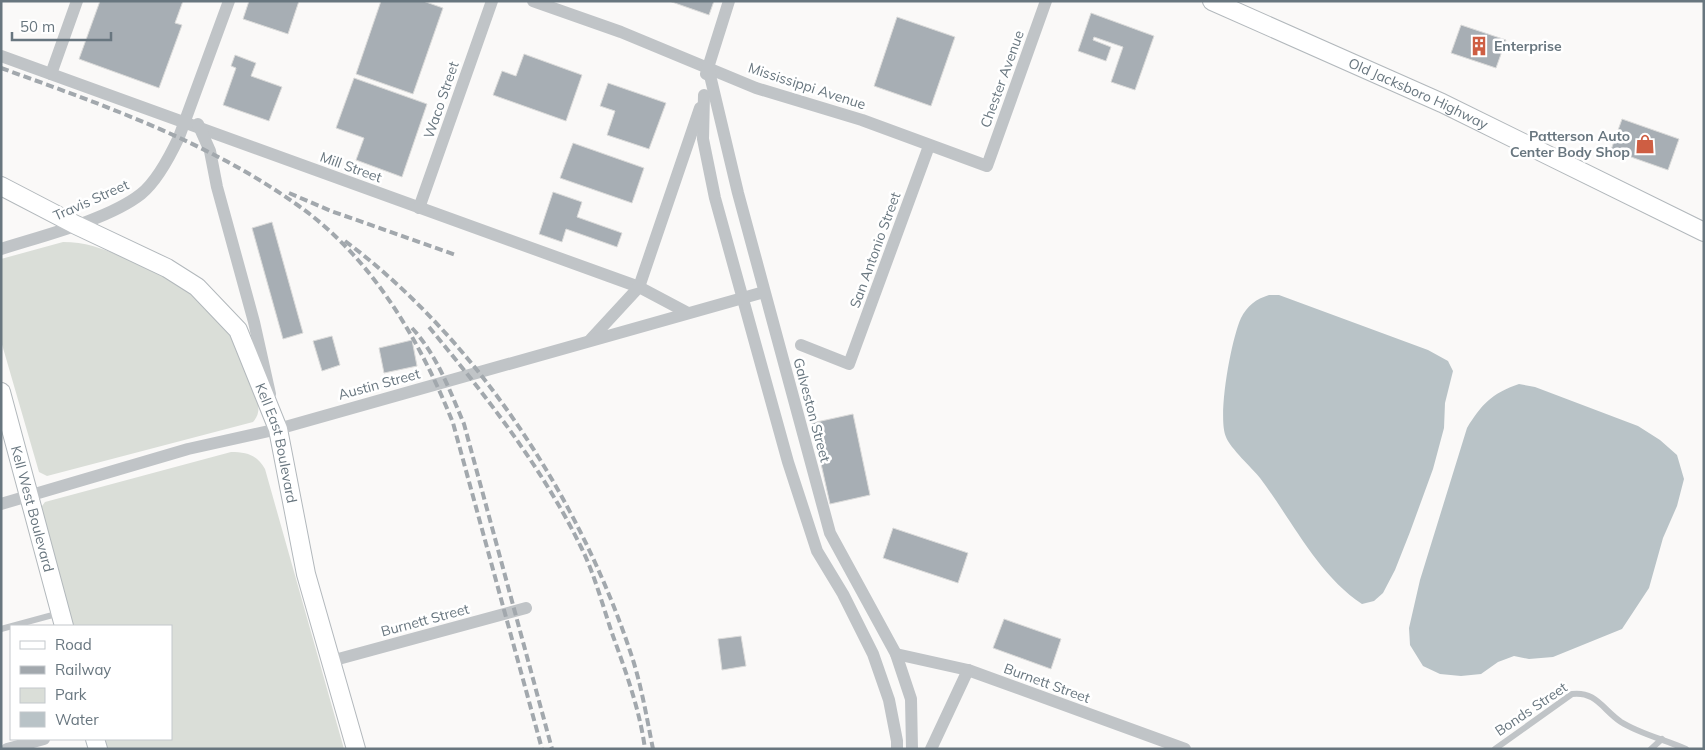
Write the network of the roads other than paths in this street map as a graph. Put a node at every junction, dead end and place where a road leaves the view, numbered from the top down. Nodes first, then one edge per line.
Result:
1 (77, 1) edge
2 (229, 1) edge
3 (492, 1) edge
4 (533, 1) edge
5 (729, 1) edge
6 (1046, 1) edge
7 (1212, 1) edge
8 (1, 56) edge
9 (708, 67) junction
10 (51, 74) junction
11 (196, 94) junction
12 (704, 95) junction
13 (186, 123) junction
14 (199, 128) junction
15 (929, 146) junction
16 (987, 166) joint
17 (1, 186) edge
18 (419, 208) junction
19 (76, 225) junction
20 (1704, 232) edge
21 (1, 249) edge
22 (639, 287) junction
23 (764, 292) junction
24 (742, 299) junction
25 (688, 313) junction
26 (591, 339) junction
27 (801, 345) dead end
28 (1, 392) edge
29 (278, 429) junction
30 (29, 496) junction
31 (1, 504) edge
32 (526, 608) dead end
33 (63, 620) edge
34 (29, 625) edge
35 (896, 654) junction
36 (331, 661) junction
37 (968, 670) junction
38 (1662, 739) junction
39 (40, 740) edge
40 (1160, 744) edge
41 (7, 749) edge
42 (356, 749) edge
43 (897, 749) edge
44 (912, 749) edge
45 (931, 749) edge
46 (1185, 749) edge
47 (1495, 749) edge
48 (1651, 749) edge
49 (1686, 749) edge

1 - 10 street
2 - 11 street, Travis Street
3 - 18 street, Waco Street
4 - 9 street, Mississippi Avenue
5 - 9 street
6 - 16 street, Chester Avenue
7 - 20 main road, Old Jacksboro Highway
8 - 10 street, Mill Street
9 - 12 street
9 - 15 street, Mississippi Avenue
9 - 23 street, Galveston Street
10 - 13 street, Mill Street
11 - 13 street, Travis Street
11 - 14 street
12 - 22 street
12 - 24 street
13 - 14 street, Mill Street
13 - 19 street, Travis Street
14 - 18 street, Mill Street
14 - 29 street
15 - 16 street, Mississippi Avenue
15 - 27 street, San Antonio Street
17 - 19 main road, Kell East Boulevard
18 - 22 street, Mill Street
19 - 21 street, Travis Street
19 - 29 main road, Kell East Boulevard
22 - 25 street, Mill Street
22 - 26 street
23 - 24 street, Austin Street
23 - 35 street, Galveston Street
24 - 25 street, Austin Street
24 - 43 street
25 - 26 street, Austin Street
26 - 29 street, Austin Street
28 - 30 main road, Kell West Boulevard
29 - 30 street, Austin Street
29 - 36 main road, Kell East Boulevard
30 - 31 street, Austin Street
30 - 33 main road, Kell West Boulevard
32 - 36 street, Burnett Street
33 - 34 lane
35 - 37 street, Burnett Street
35 - 44 street, Galveston Street
36 - 42 main road, Kell East Boulevard
37 - 40 street, Burnett Street
37 - 45 street
38 - 47 lane, Bonds Street
38 - 48 lane
38 - 49 lane, Bonds Street
39 - 41 street
40 - 46 street, Burnett Street

